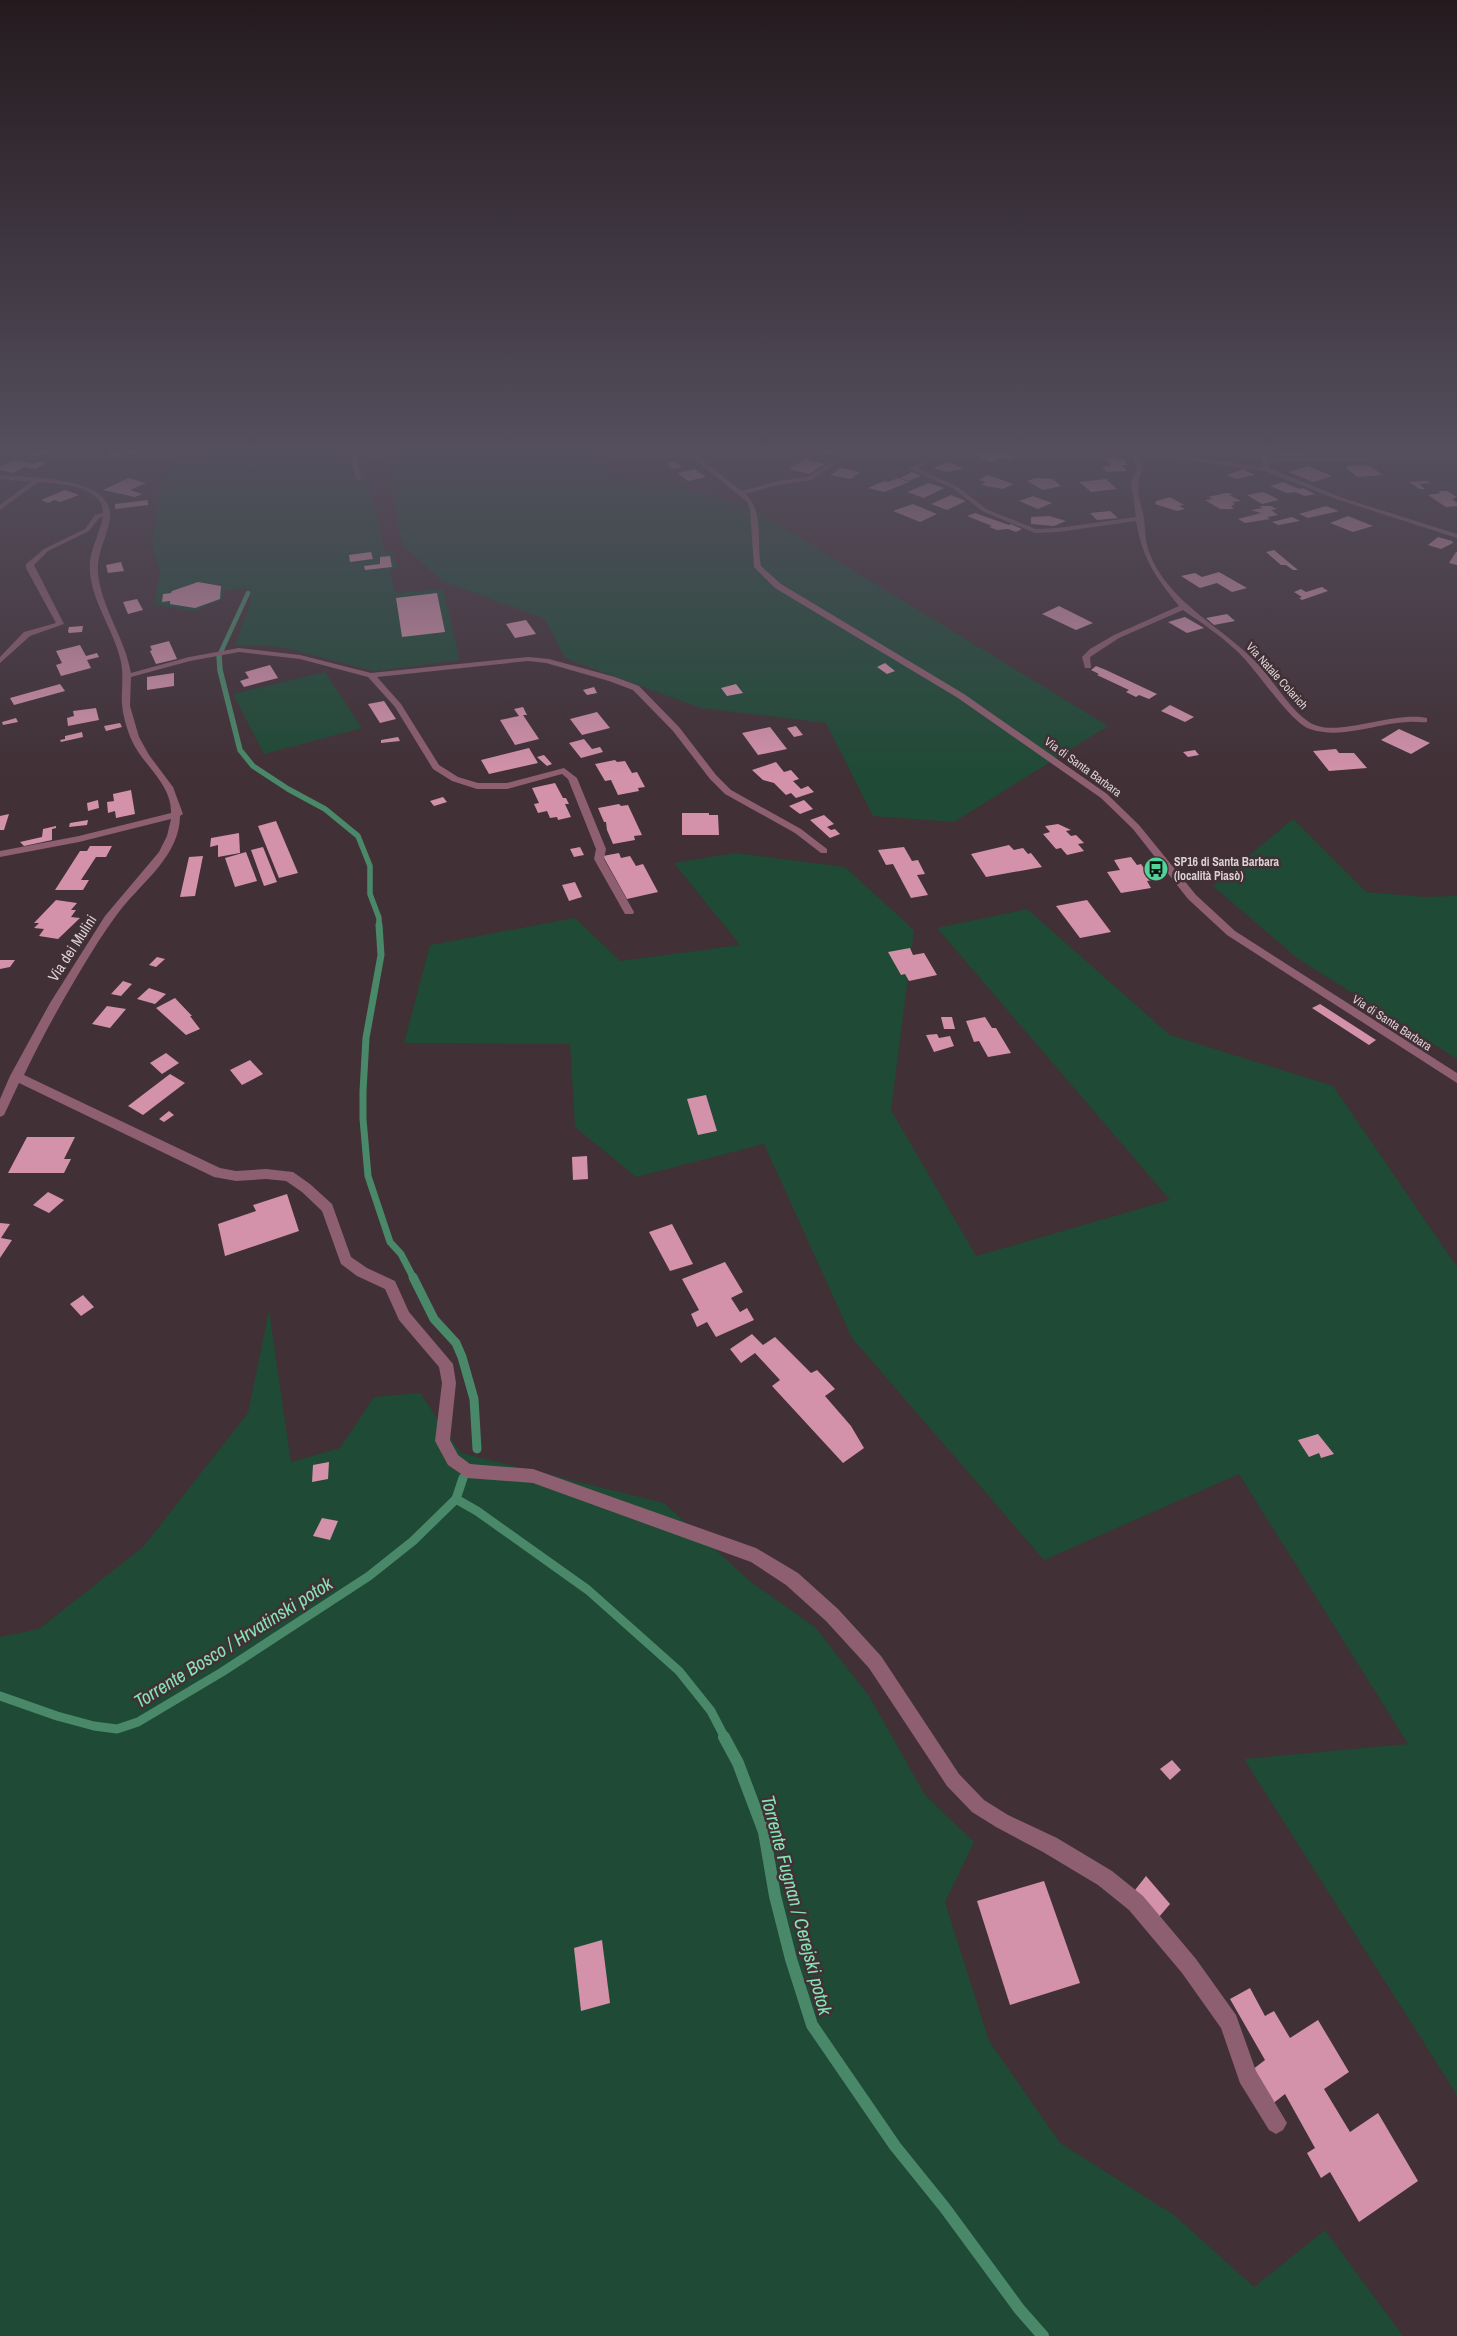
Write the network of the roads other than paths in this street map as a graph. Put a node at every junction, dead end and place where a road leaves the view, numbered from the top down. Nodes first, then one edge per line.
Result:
1 (37, 558) edge
2 (95, 558) edge
3 (756, 558) edge
4 (1148, 558) edge
5 (1184, 608) junction
6 (0, 660) edge
7 (1088, 666) dead end
8 (370, 675) junction
9 (127, 676) junction
10 (1424, 720) dead end
11 (178, 814) junction
12 (824, 851) dead end
13 (0, 854) edge
14 (629, 912) dead end
15 (16, 1076) junction
16 (1457, 1079) edge
17 (1, 1108) edge
18 (1276, 2124) dead end

1 - 6 street
2 - 9 street
3 - 16 street, Via di Santa Barbara
4 - 5 street, Via Natale Colarich
5 - 7 street
5 - 10 street, Via Natale Colarich
8 - 9 street
8 - 12 street
8 - 14 street
9 - 11 street
11 - 13 street
11 - 15 street, Via dei Mulini
15 - 17 street, Via dei Mulini
15 - 18 street

